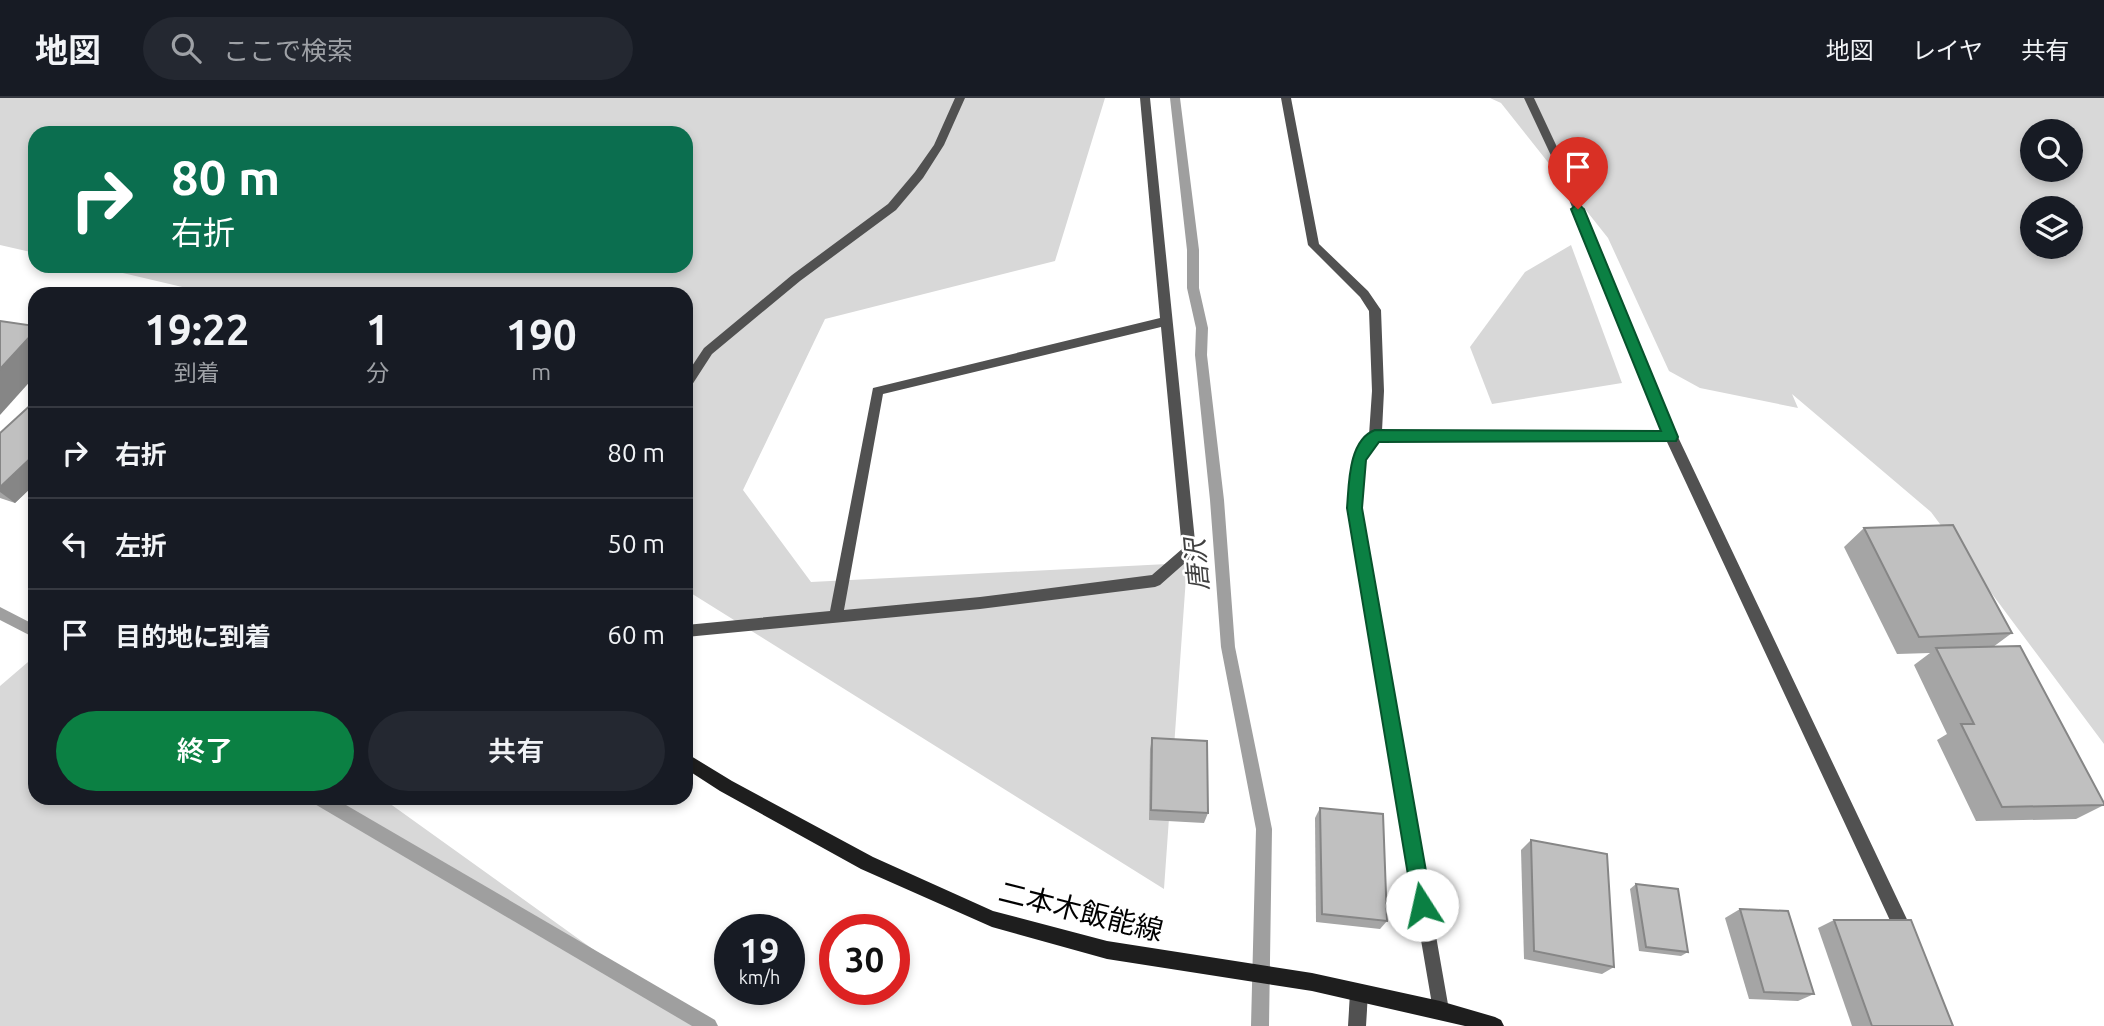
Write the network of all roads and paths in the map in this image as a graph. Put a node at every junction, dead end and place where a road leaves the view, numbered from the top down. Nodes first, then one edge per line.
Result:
1 (960, 98) edge
2 (1145, 98) edge
3 (1286, 98) edge
4 (1529, 98) edge
5 (1166, 321) junction
6 (693, 374) edge
7 (1375, 436) junction
8 (1671, 437) junction
9 (836, 616) junction
10 (693, 630) edge
11 (693, 765) edge
12 (1913, 950) edge
13 (1359, 993) junction
14 (1440, 1010) junction
15 (1357, 1026) edge
16 (1496, 1026) edge

1 - 6 street
2 - 5 street
3 - 7 street
4 - 8 street
5 - 9 street
5 - 9 street
7 - 8 street
7 - 14 street
8 - 12 street
9 - 10 street
11 - 13 main road, 二本木飯能線
13 - 14 main road, 二本木飯能線
13 - 15 street
14 - 16 main road, 二本木飯能線

